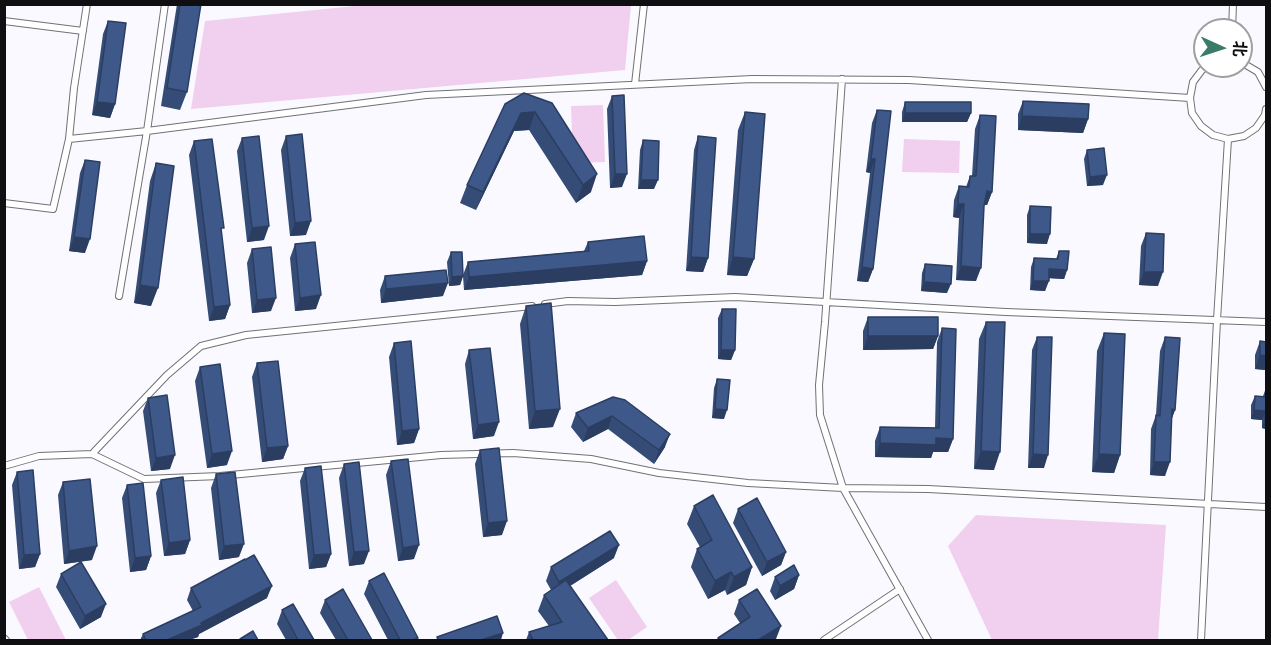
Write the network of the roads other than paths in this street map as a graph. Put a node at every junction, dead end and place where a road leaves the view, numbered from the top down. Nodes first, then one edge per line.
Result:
1 (87, 4) edge
2 (165, 4) edge
3 (644, 4) edge
4 (4, 21) edge
5 (83, 31) junction
6 (1253, 69) edge
7 (1196, 78) edge
8 (842, 79) junction
9 (635, 84) junction
10 (1266, 87) edge
11 (1190, 98) junction
12 (1266, 109) edge
13 (147, 131) junction
14 (69, 139) junction
15 (1228, 139) junction
16 (4, 203) edge
17 (119, 296) dead end
18 (827, 300) junction
19 (1217, 320) junction
20 (1266, 322) edge
21 (92, 454) junction
22 (4, 466) edge
23 (843, 488) junction
24 (1208, 504) junction
25 (1266, 507) edge
26 (900, 589) junction
27 (824, 640) edge
28 (928, 640) edge
29 (1201, 640) edge

1 - 5 lane
2 - 13 lane
3 - 9 lane
4 - 5 lane
5 - 14 lane
6 - 10 lane
7 - 11 lane
8 - 9 lane
8 - 11 lane
8 - 18 lane
9 - 13 lane
11 - 15 lane
12 - 15 lane
13 - 14 lane
13 - 17 lane
14 - 16 lane
15 - 19 lane
18 - 19 lane
18 - 21 lane
18 - 23 lane
19 - 20 lane
19 - 24 lane
21 - 22 lane
21 - 23 lane
23 - 24 lane
23 - 26 lane
24 - 25 lane
24 - 29 lane
26 - 27 lane
26 - 28 lane

